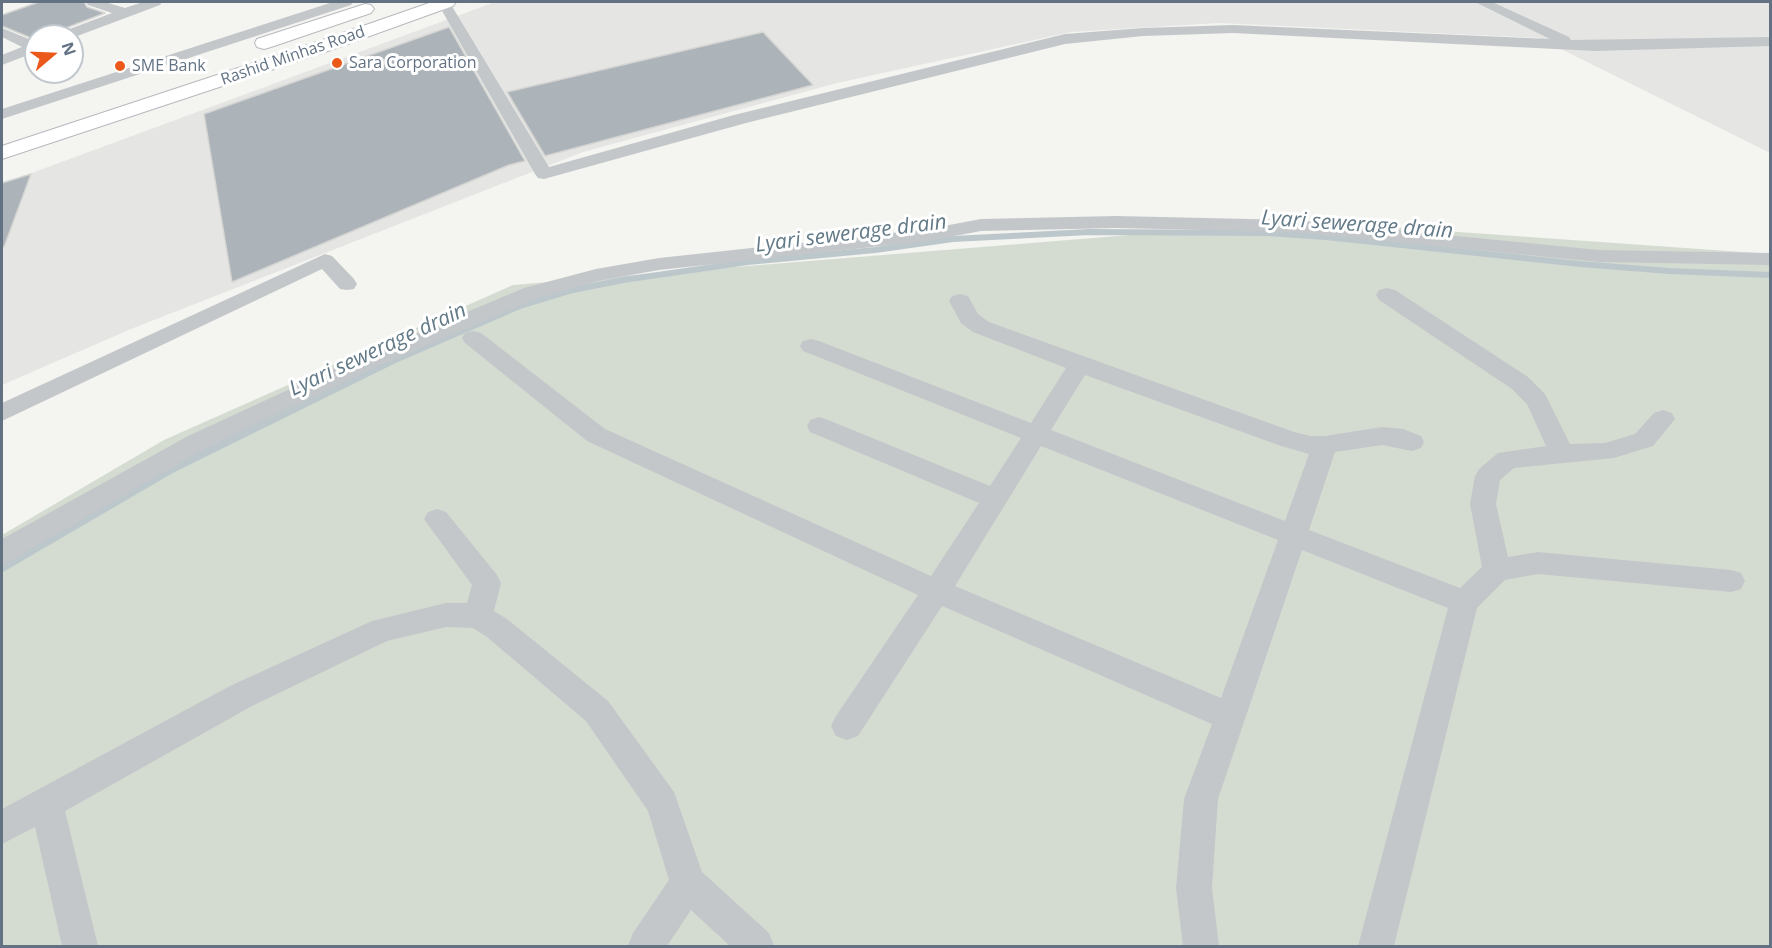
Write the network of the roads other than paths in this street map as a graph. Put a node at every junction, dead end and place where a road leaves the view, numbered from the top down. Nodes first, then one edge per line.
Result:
1 (93, 2) edge
2 (155, 2) edge
3 (346, 2) edge
4 (386, 2) edge
5 (445, 2) edge
6 (1482, 2) edge
7 (125, 13) junction
8 (84, 28) edge
9 (2, 32) edge
10 (24, 42) edge
11 (1770, 42) edge
12 (1576, 45) junction
13 (24, 51) edge
14 (2, 60) edge
15 (2, 114) edge
16 (2, 131) edge
17 (2, 153) edge
18 (1770, 260) edge
19 (347, 284) dead end
20 (1387, 295) dead end
21 (960, 301) dead end
22 (473, 338) dead end
23 (811, 346) dead end
24 (1080, 365) junction
25 (2, 413) edge
26 (1663, 419) dead end
27 (819, 426) dead end
28 (1036, 434) junction
29 (1412, 442) dead end
30 (1325, 445) junction
31 (1562, 453) junction
32 (995, 499) junction
33 (437, 519) dead end
34 (1294, 536) junction
35 (2, 552) edge
36 (1497, 570) junction
37 (1731, 581) dead end
38 (937, 591) junction
39 (1464, 602) junction
40 (477, 616) junction
41 (1231, 717) junction
42 (847, 726) dead end
43 (46, 803) junction
44 (2, 828) edge
45 (688, 883) junction
46 (80, 946) edge
47 (646, 946) edge
48 (756, 946) edge
49 (1201, 946) edge
50 (1376, 946) edge

1 - 7 street
2 - 7 street
3 - 15 street
4 - 16 main road, Rashid Minhas Road
5 - 12 street
5 - 17 main road, Rashid Minhas Road
6 - 12 street
7 - 8 street
9 - 10 street
11 - 12 street
13 - 14 street
18 - 35 street
19 - 25 street
20 - 31 street
21 - 24 street
22 - 38 street
23 - 28 street
24 - 28 street
24 - 30 street
26 - 31 street
27 - 32 street
28 - 32 street
28 - 34 street
29 - 30 street
30 - 34 street
31 - 36 street
32 - 38 street
33 - 40 street
34 - 39 street
34 - 41 street
36 - 37 street
36 - 39 street
38 - 41 street
38 - 42 street
39 - 50 street
40 - 43 street
40 - 45 street
41 - 49 street
43 - 44 street
43 - 46 street
45 - 47 street
45 - 48 street

